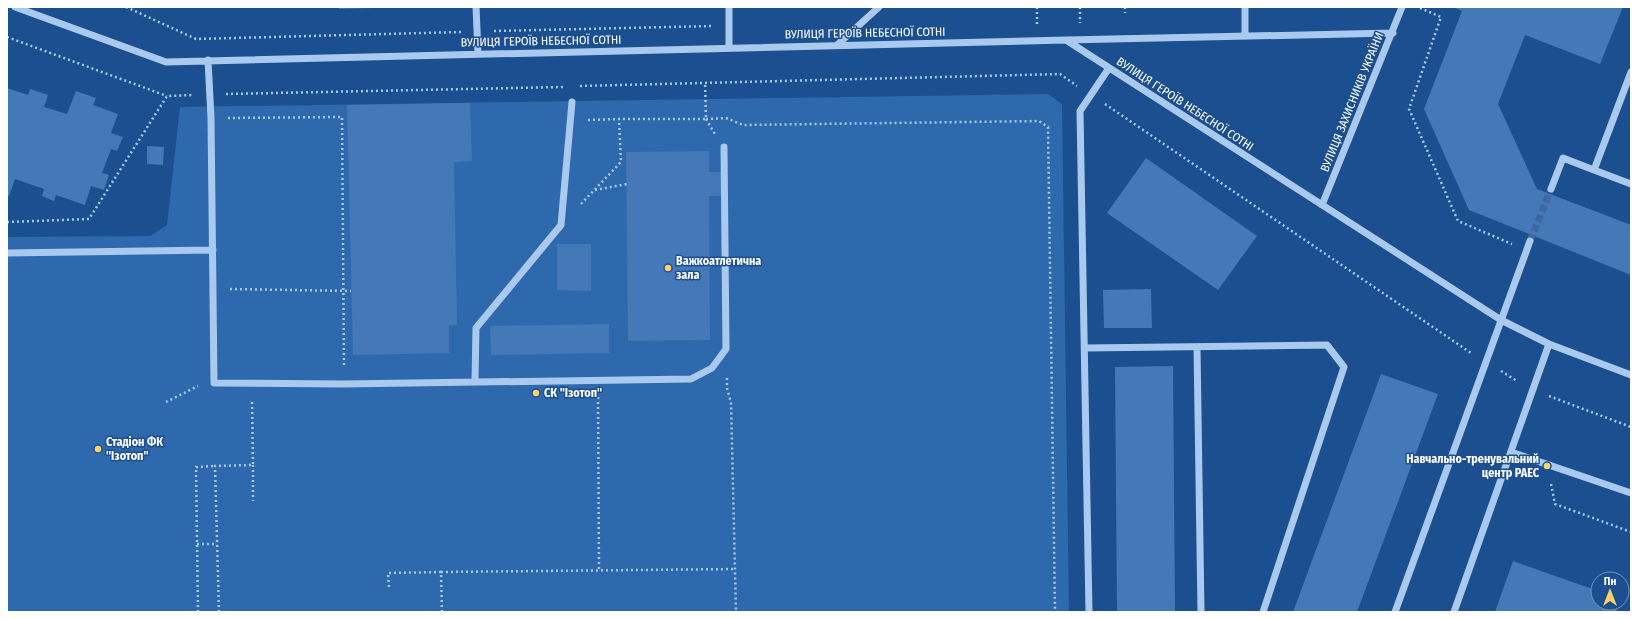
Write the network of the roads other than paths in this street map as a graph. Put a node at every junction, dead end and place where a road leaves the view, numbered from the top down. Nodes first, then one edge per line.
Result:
1 (15, 7) edge
2 (476, 7) edge
3 (729, 7) edge
4 (879, 7) edge
5 (1245, 7) edge
6 (1402, 7) edge
7 (1392, 33) junction
8 (1245, 36) junction
9 (1066, 40) junction
10 (837, 45) junction
11 (729, 48) junction
12 (478, 53) junction
13 (208, 60) junction
14 (1109, 68) junction
15 (1631, 72) edge
16 (572, 102) dead end
17 (724, 148) dead end
18 (1594, 170) junction
19 (1631, 184) edge
20 (1551, 189) tunnel mouth
21 (1322, 205) junction
22 (1530, 242) tunnel mouth
23 (213, 250) junction
24 (7, 253) edge
25 (1501, 320) junction
26 (1549, 344) junction
27 (1197, 347) junction
28 (1085, 348) junction
29 (1631, 375) edge
30 (475, 381) junction
31 (1511, 452) junction
32 (1631, 493) edge
33 (1089, 612) edge
34 (1201, 612) edge
35 (1263, 612) edge
36 (1395, 612) edge
37 (1454, 612) edge

1 - 13 street, ВУЛИЦЯ ГЕРОЇВ НЕБЕСНОЇ СОТНІ
2 - 12 street
3 - 11 street
4 - 10 street
5 - 8 street
6 - 7 street, ВУЛИЦЯ ЗАХИСНИКІВ УКРАЇНИ
7 - 8 street
7 - 21 street, ВУЛИЦЯ ЗАХИСНИКІВ УКРАЇНИ
8 - 9 street
9 - 10 street, ВУЛИЦЯ ГЕРОЇВ НЕБЕСНОЇ СОТНІ
9 - 14 street, ВУЛИЦЯ ГЕРОЇВ НЕБЕСНОЇ СОТНІ
10 - 11 street, ВУЛИЦЯ ГЕРОЇВ НЕБЕСНОЇ СОТНІ
11 - 12 street, ВУЛИЦЯ ГЕРОЇВ НЕБЕСНОЇ СОТНІ
12 - 13 street, ВУЛИЦЯ ГЕРОЇВ НЕБЕСНОЇ СОТНІ
13 - 23 street
14 - 21 street, ВУЛИЦЯ ГЕРОЇВ НЕБЕСНОЇ СОТНІ
14 - 28 street
15 - 18 street
16 - 30 street
17 - 30 street
18 - 19 street
18 - 20 street
21 - 25 street, ВУЛИЦЯ ГЕРОЇВ НЕБЕСНОЇ СОТНІ
22 - 25 street
23 - 24 street
23 - 30 street
25 - 26 street, ВУЛИЦЯ ГЕРОЇВ НЕБЕСНОЇ СОТНІ
25 - 36 street
26 - 29 street, ВУЛИЦЯ ГЕРОЇВ НЕБЕСНОЇ СОТНІ
26 - 31 street
27 - 28 street
27 - 34 street
27 - 35 street
28 - 33 street
31 - 32 street
31 - 37 street

